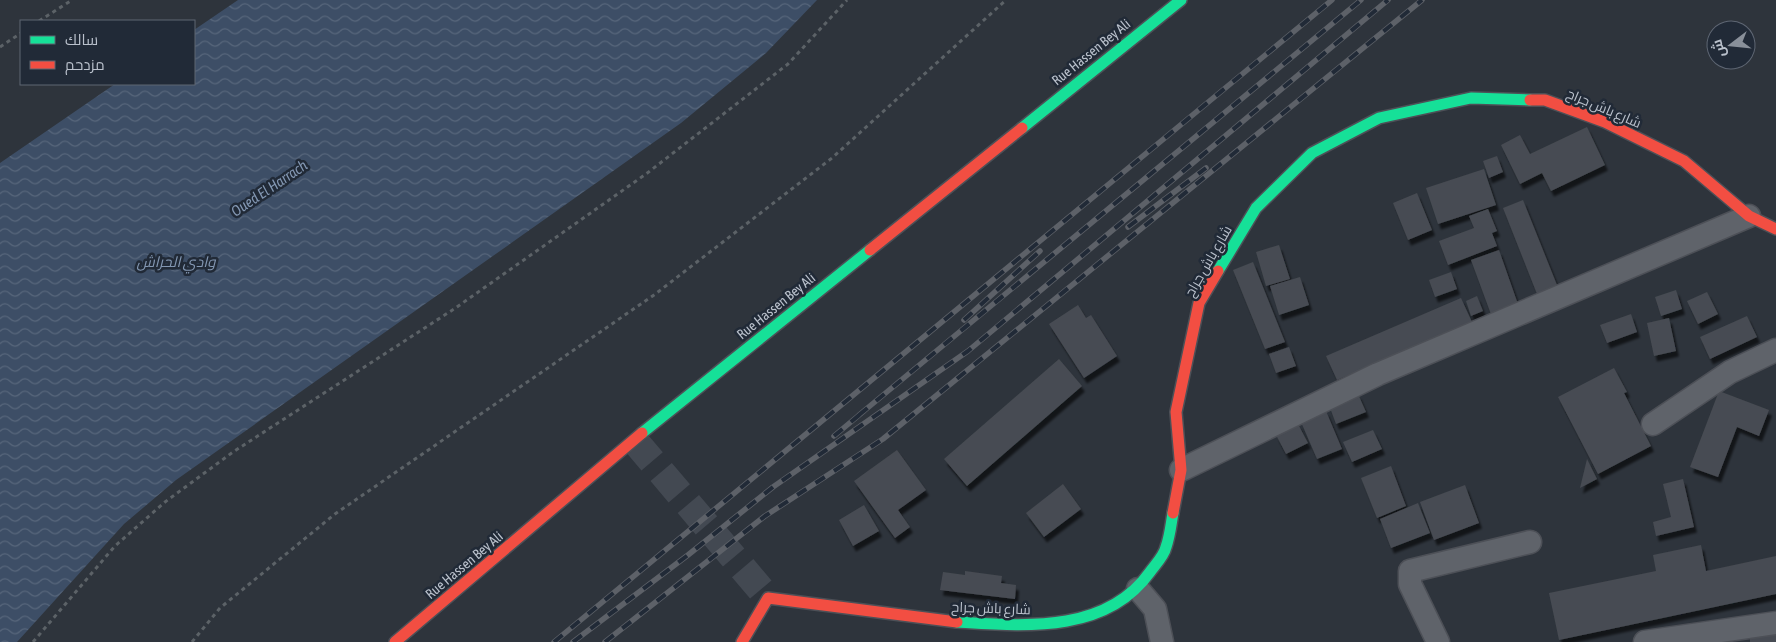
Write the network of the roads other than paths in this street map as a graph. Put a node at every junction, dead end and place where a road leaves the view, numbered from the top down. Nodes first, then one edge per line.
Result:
1 (1181, 0) edge
2 (1749, 216) junction
3 (1776, 229) edge
4 (1776, 350) edge
5 (1653, 424) dead end
6 (1181, 470) junction
7 (1530, 542) dead end
8 (1138, 589) junction
9 (1776, 623) edge
10 (395, 642) edge
11 (742, 642) edge
12 (1162, 642) edge
13 (1438, 642) edge
14 (1645, 642) edge

1 - 10 main road, Rue Hassen Bey Ali
2 - 3 main road, شارع باش جراح
2 - 6 street
2 - 6 main road, شارع باش جراح
4 - 5 street
6 - 8 main road, شارع باش جراح
7 - 13 street
8 - 11 main road, شارع باش جراح
8 - 12 street
9 - 14 street

